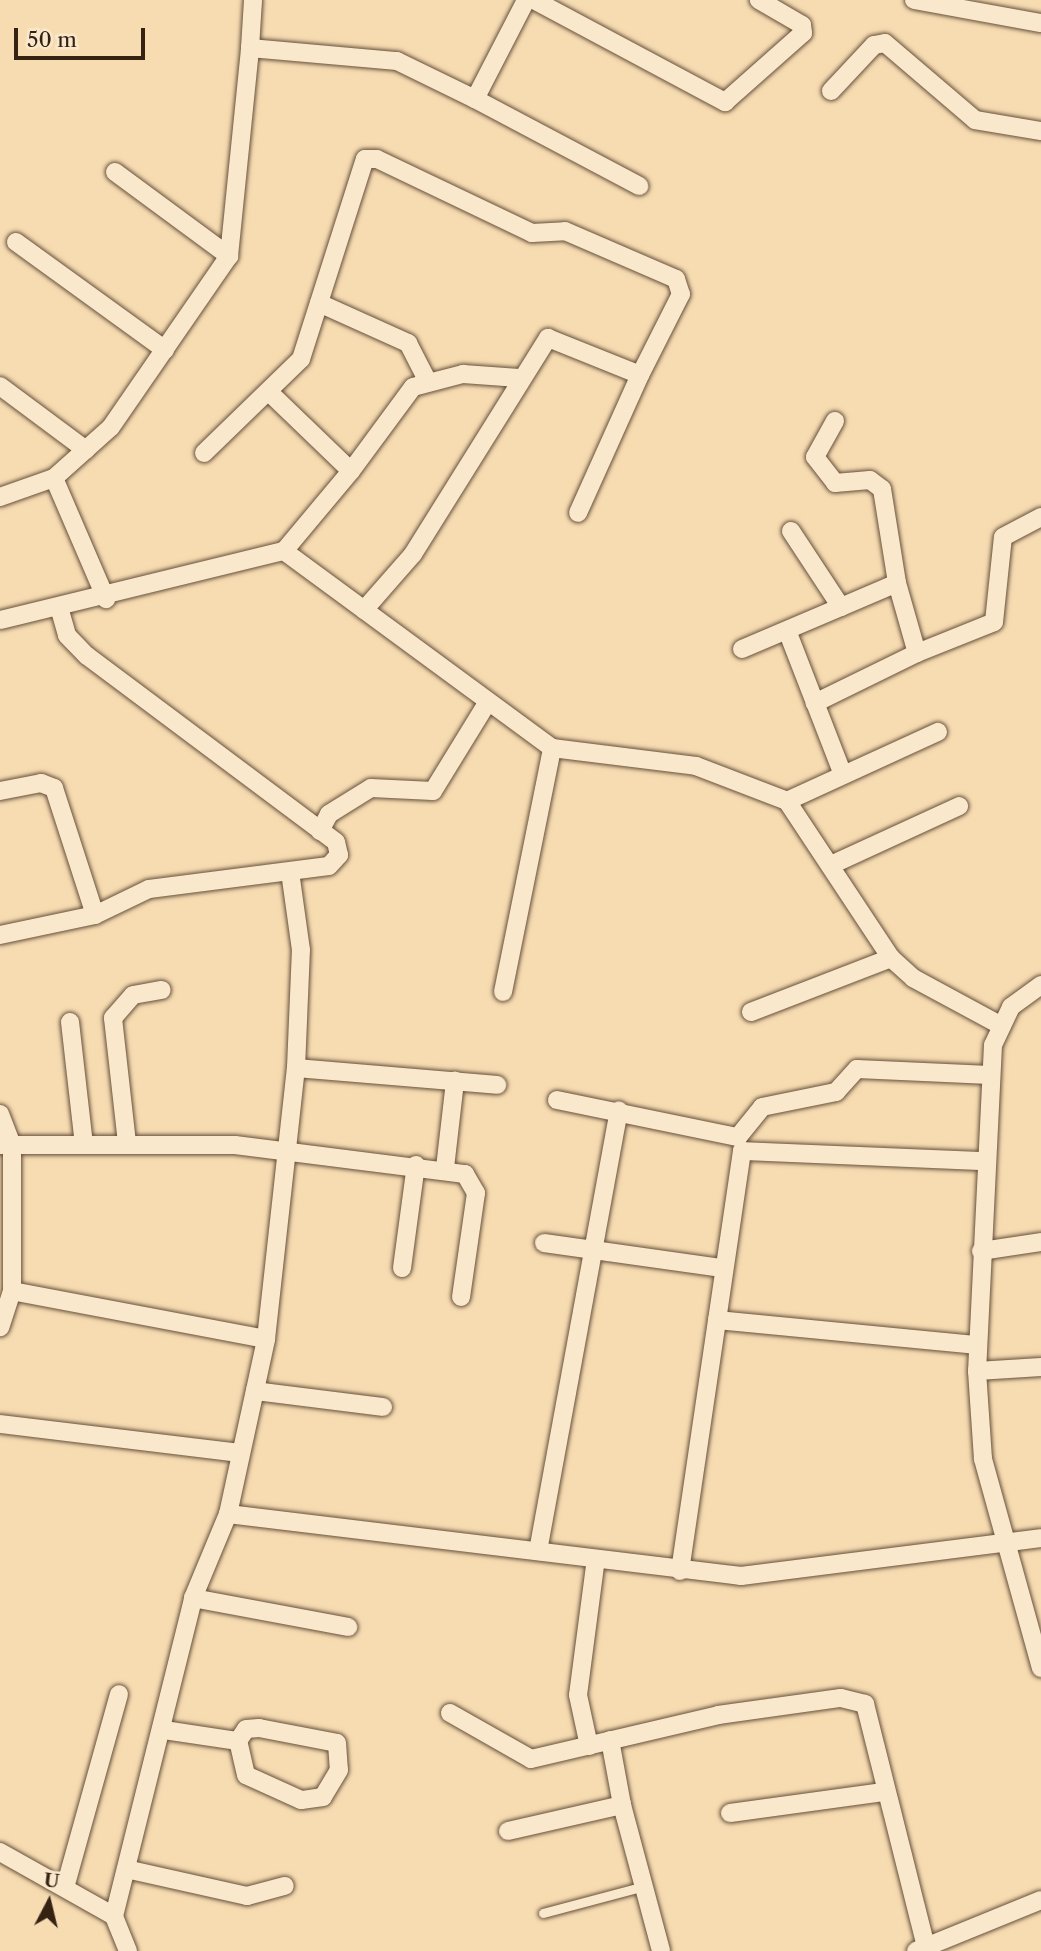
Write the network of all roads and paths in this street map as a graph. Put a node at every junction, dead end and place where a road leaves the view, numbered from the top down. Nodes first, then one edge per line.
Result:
1 (253, 0) edge
2 (526, 0) edge
3 (534, 0) edge
4 (759, 0) edge
5 (914, 0) edge
6 (1041, 23) edge
7 (250, 48) junction
8 (831, 91) dead end
9 (475, 99) junction
10 (1041, 131) edge
11 (115, 172) dead end
12 (639, 186) dead end
13 (16, 242) dead end
14 (229, 256) junction
15 (319, 303) junction
16 (165, 350) junction
17 (640, 375) junction
18 (519, 378) junction
19 (426, 380) junction
20 (0, 386) edge
21 (271, 394) junction
22 (835, 421) dead end
23 (86, 450) junction
24 (204, 453) dead end
25 (351, 471) junction
26 (54, 478) junction
27 (0, 497) edge
28 (578, 513) dead end
29 (1041, 517) edge
30 (791, 531) dead end
31 (284, 551) junction
32 (897, 583) junction
33 (106, 599) junction
34 (59, 607) junction
35 (841, 607) junction
36 (365, 610) junction
37 (0, 620) edge
38 (788, 633) junction
39 (742, 649) dead end
40 (917, 653) junction
41 (815, 703) junction
42 (486, 705) junction
43 (938, 732) dead end
44 (552, 748) junction
45 (843, 775) junction
46 (0, 791) edge
47 (787, 801) junction
48 (959, 806) dead end
49 (320, 831) junction
50 (831, 865) junction
51 (290, 872) junction
52 (95, 915) junction
53 (0, 934) edge
54 (891, 958) junction
55 (1041, 985) edge
56 (162, 990) dead end
57 (503, 992) dead end
58 (751, 1012) dead end
59 (70, 1022) dead end
60 (998, 1024) junction
61 (296, 1068) junction
62 (990, 1075) junction
63 (455, 1081) junction
64 (497, 1085) dead end
65 (557, 1100) dead end
66 (618, 1110) junction
67 (0, 1114) edge
68 (754, 1118) junction
69 (127, 1143) junction
70 (84, 1144) junction
71 (6, 1145) edge
72 (751, 1148) junction
73 (285, 1152) junction
74 (983, 1161) junction
75 (416, 1166) junction
76 (445, 1168) junction
77 (6, 1221) edge
78 (1041, 1242) edge
79 (544, 1243) dead end
80 (594, 1250) junction
81 (981, 1251) junction
82 (402, 1268) dead end
83 (722, 1268) junction
84 (12, 1291) junction
85 (461, 1297) dead end
86 (717, 1320) junction
87 (0, 1327) edge
88 (266, 1339) junction
89 (978, 1345) junction
90 (1041, 1367) edge
91 (977, 1371) junction
92 (255, 1391) junction
93 (383, 1408) dead end
94 (0, 1424) edge
95 (239, 1453) junction
96 (228, 1514) junction
97 (1041, 1538) edge
98 (1006, 1546) junction
99 (538, 1551) junction
100 (596, 1559) junction
101 (680, 1571) junction
102 (193, 1598) junction
103 (348, 1627) dead end
104 (1041, 1668) edge
105 (120, 1694) dead end
106 (450, 1713) dead end
107 (164, 1730) junction
108 (610, 1740) junction
109 (238, 1741) junction
110 (589, 1746) junction
111 (884, 1793) junction
112 (622, 1805) junction
113 (730, 1813) dead end
114 (508, 1831) dead end
115 (0, 1852) edge
116 (126, 1869) junction
117 (65, 1884) junction
118 (285, 1886) dead end
119 (641, 1887) junction
120 (1041, 1900) edge
121 (543, 1913) dead end
122 (114, 1916) junction
123 (923, 1950) edge
124 (128, 1951) edge
125 (662, 1951) edge

1 - 7 street
2 - 9 street
3 - 4 street
5 - 6 street
7 - 9 street
7 - 14 street
8 - 10 street
9 - 12 street
11 - 14 street
13 - 16 street
14 - 16 street
15 - 17 street
15 - 19 street
15 - 21 street
16 - 23 street
17 - 18 street
17 - 28 street
18 - 19 street
18 - 36 street
19 - 25 street
20 - 23 street
21 - 24 street
21 - 25 street
22 - 32 street
23 - 26 street
25 - 31 street
26 - 27 street
26 - 33 street
29 - 40 street
30 - 35 street
31 - 33 street
31 - 36 street
32 - 35 street
32 - 40 street
33 - 34 street
34 - 37 street
34 - 49 street
35 - 38 street
36 - 42 street
38 - 39 street
38 - 41 street
40 - 41 street
41 - 45 street
42 - 44 street
42 - 49 street
43 - 45 street
44 - 47 street
44 - 57 street
45 - 47 street
46 - 52 street
47 - 50 street
48 - 50 street
49 - 51 street
50 - 54 street
51 - 52 street
51 - 61 street
52 - 53 street
54 - 58 street
54 - 60 street
55 - 60 street
56 - 69 street
59 - 70 street
60 - 62 street
61 - 63 street
61 - 73 street
62 - 68 street
62 - 74 street
63 - 64 street
63 - 76 street
65 - 66 street
66 - 68 street
66 - 80 street
67 - 71 street
68 - 72 street
69 - 70 street
69 - 73 street
70 - 71 street
71 - 77 street
72 - 74 street
72 - 83 street
73 - 75 street
73 - 88 street
74 - 81 street
75 - 76 street
75 - 82 street
76 - 85 street
77 - 84 street
78 - 81 street
79 - 80 street
80 - 83 street
80 - 99 street
81 - 89 street
83 - 86 street
84 - 87 street
84 - 88 street
86 - 89 street
86 - 101 street
88 - 92 street
89 - 91 street
90 - 91 street
91 - 98 street
92 - 93 street
92 - 95 street
94 - 95 street
95 - 96 street
96 - 99 street
96 - 102 street
97 - 98 street
98 - 101 street
98 - 104 street
99 - 100 street
100 - 101 street
100 - 110 street
102 - 103 street
102 - 107 street
105 - 117 street
106 - 110 street
107 - 109 street
107 - 116 street
108 - 110 street
108 - 111 street
108 - 112 street
109 - 109 street
111 - 113 street
111 - 123 street
112 - 114 street
112 - 119 street
115 - 117 street
116 - 118 street
116 - 122 street
117 - 122 street
119 - 121 lane
119 - 125 street
120 - 123 street
122 - 124 street

